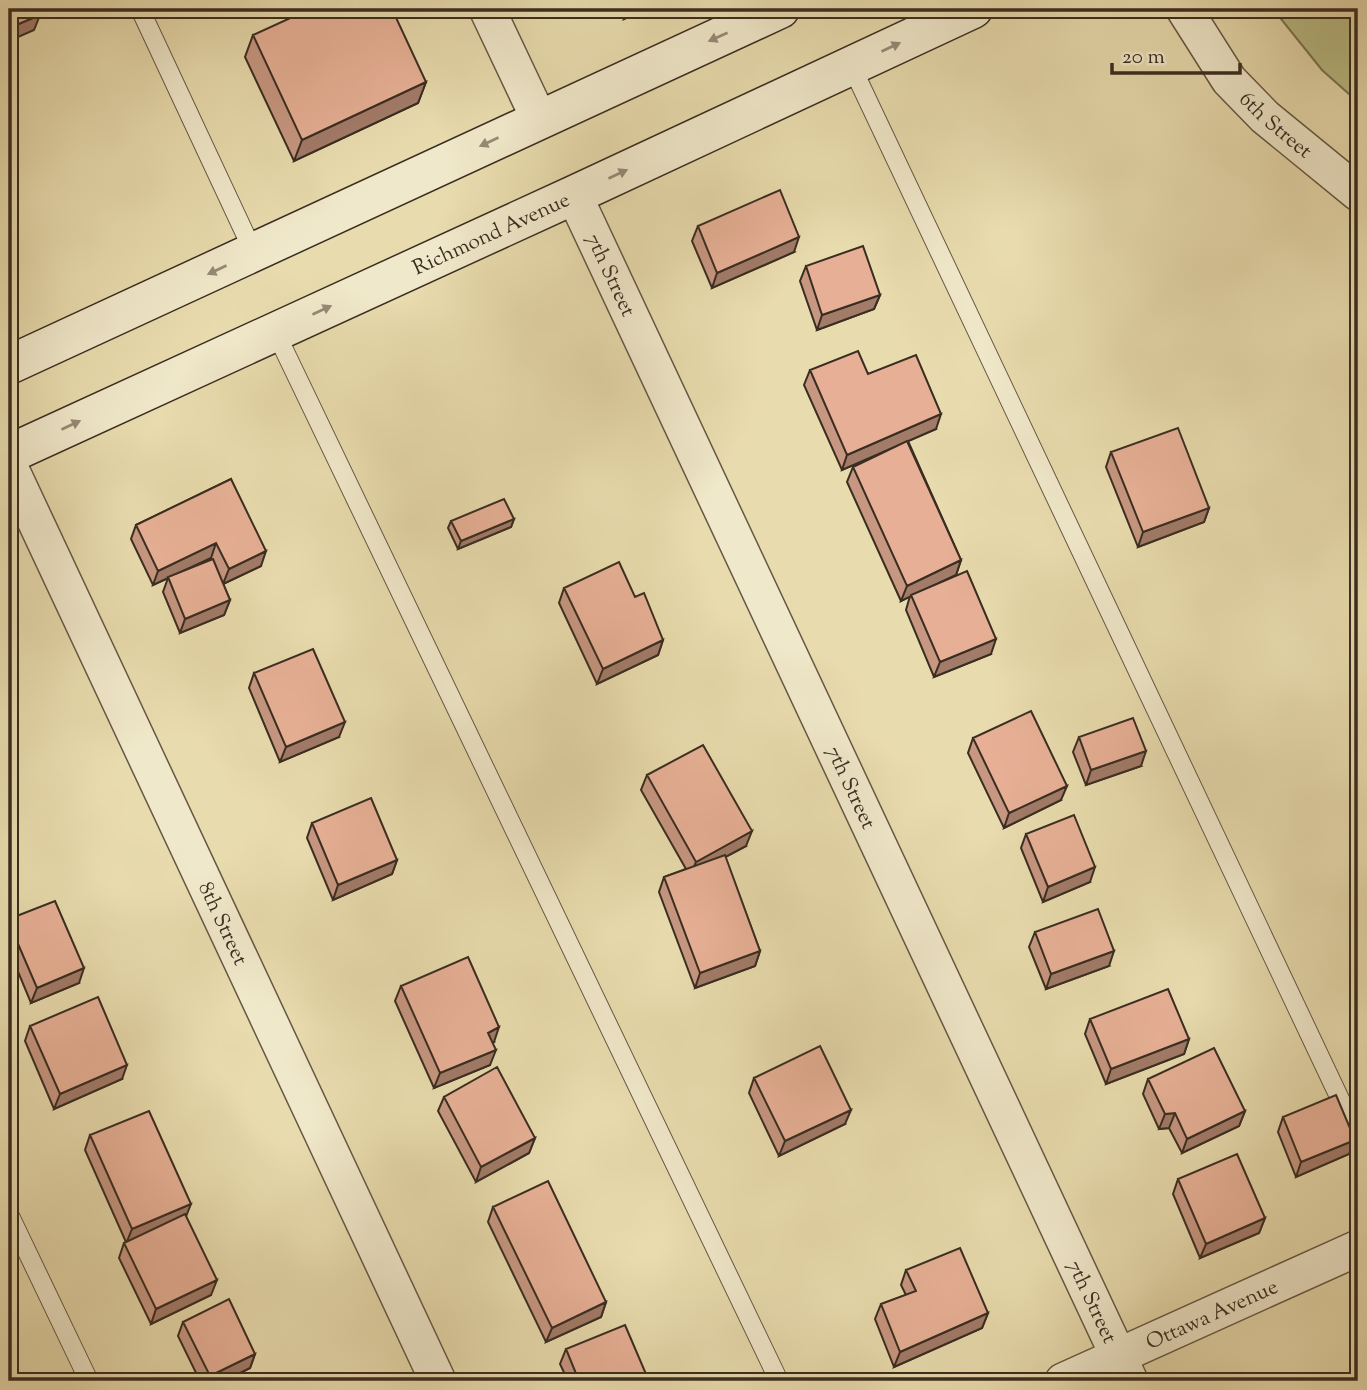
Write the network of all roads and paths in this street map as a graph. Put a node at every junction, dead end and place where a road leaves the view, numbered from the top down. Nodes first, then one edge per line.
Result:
1 (140, 9) edge
2 (487, 9) edge
3 (780, 9) edge
4 (973, 9) edge
5 (1184, 9) edge
6 (851, 65) junction
7 (539, 119) junction
8 (1358, 193) edge
9 (574, 195) junction
10 (254, 253) junction
11 (275, 331) junction
12 (9, 365) edge
13 (9, 454) edge
14 (9, 465) edge
15 (1358, 1137) edge
16 (9, 1214) edge
17 (1358, 1248) edge
18 (1124, 1368) edge
19 (89, 1381) edge
20 (438, 1381) edge
21 (779, 1381) edge
22 (1063, 1381) edge

1 - 10 lane
2 - 7 street
3 -> 7 main road
6 -> 4 main road, Richmond Avenue
5 - 8 street, 6th Street
9 -> 6 main road, Richmond Avenue
6 - 15 lane
7 -> 10 main road
11 -> 9 main road, Richmond Avenue
9 - 18 street, 7th Street
10 -> 12 main road
13 -> 11 main road, Richmond Avenue
11 - 21 lane
14 - 20 street, 8th Street
16 - 19 lane
17 - 18 street, Ottawa Avenue
18 - 22 street, Ottawa Avenue

